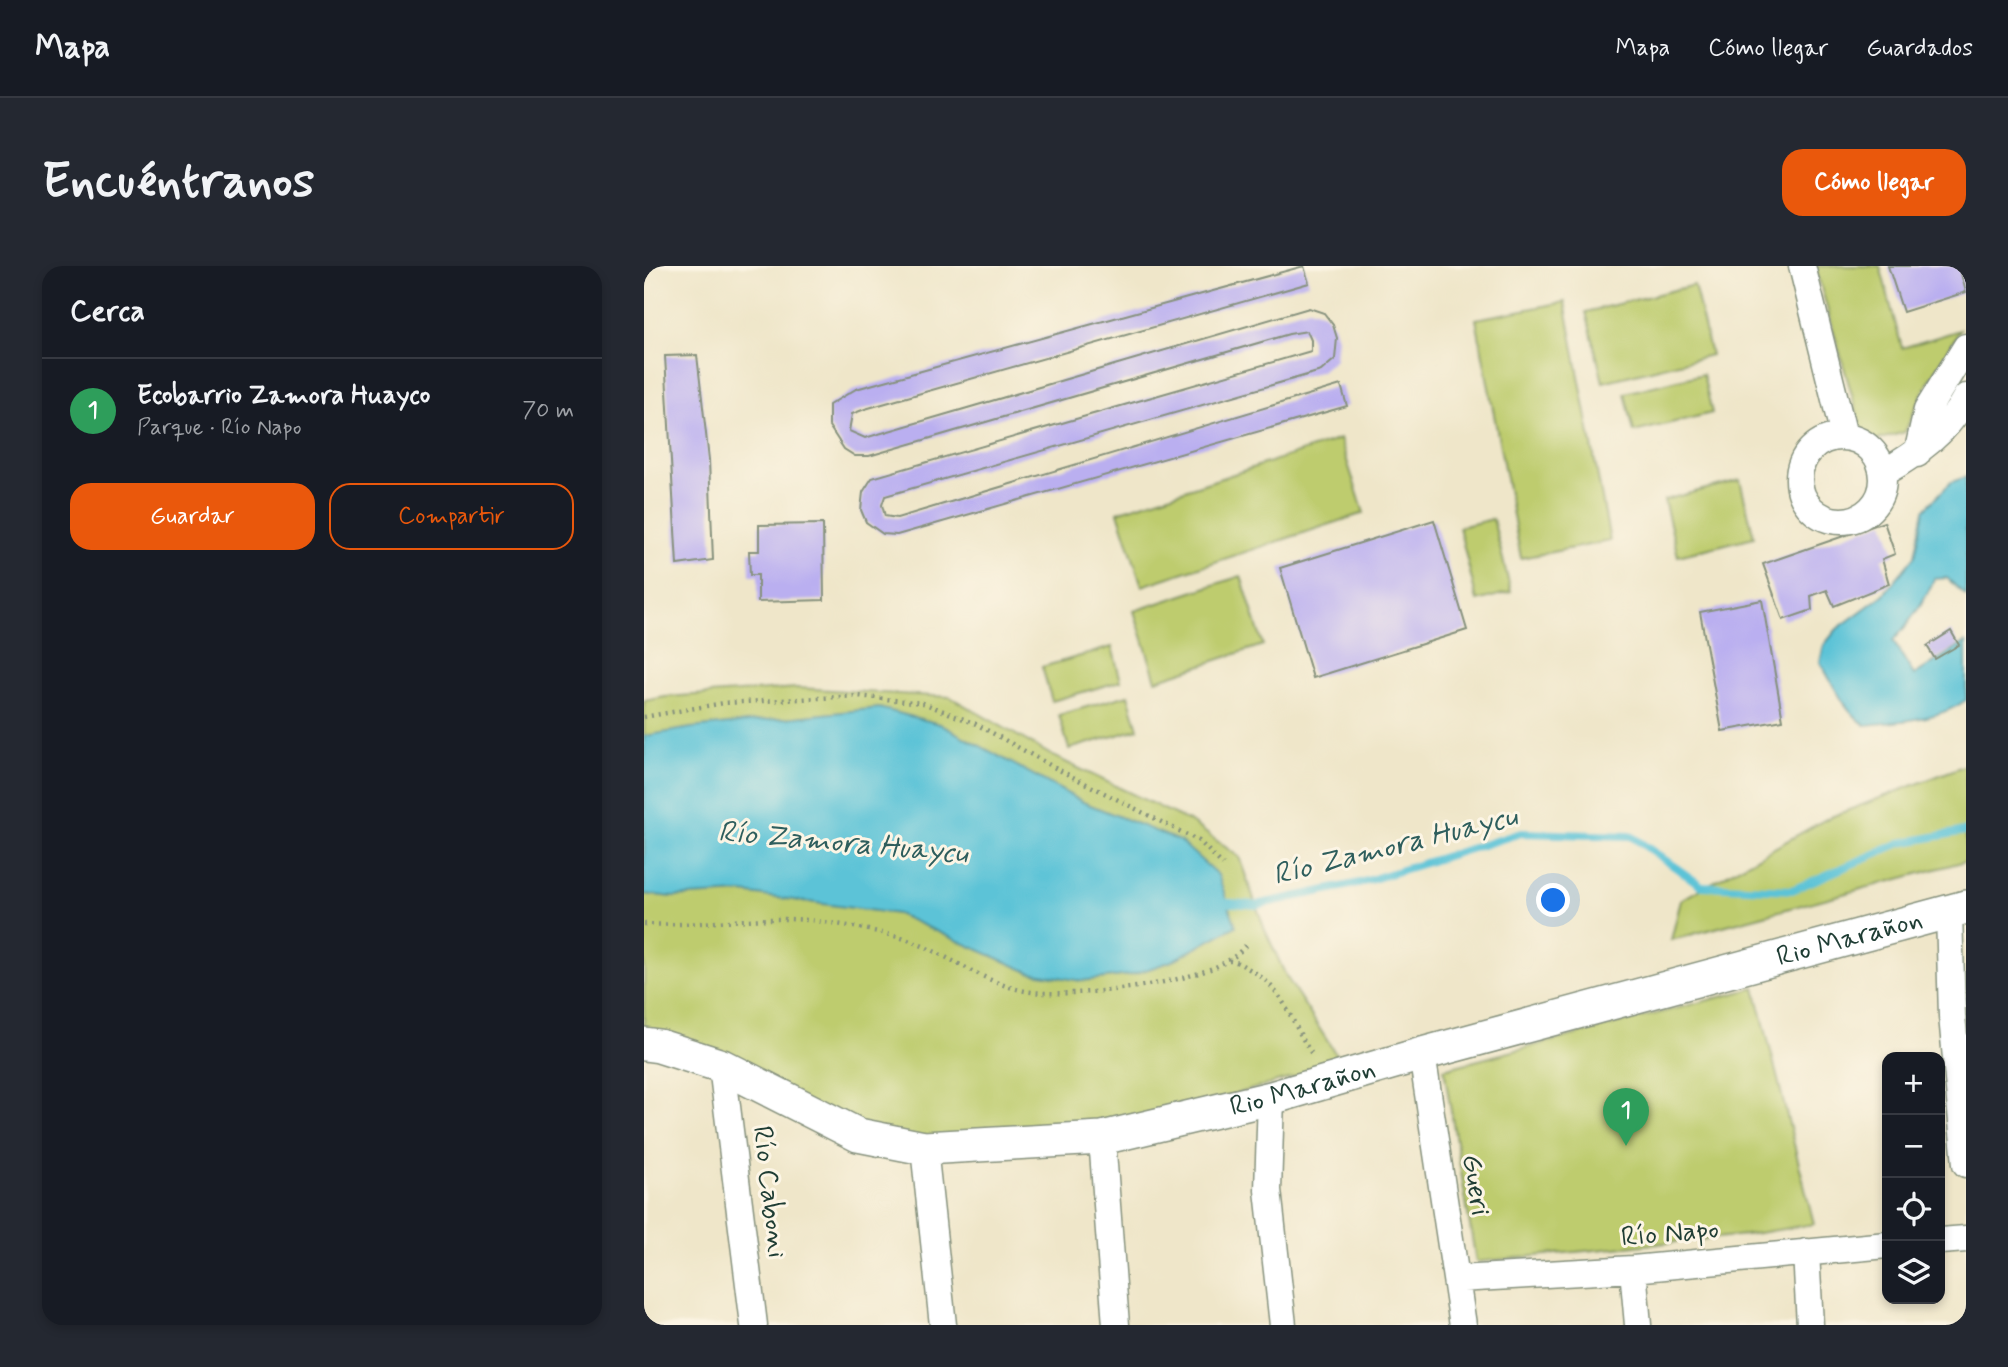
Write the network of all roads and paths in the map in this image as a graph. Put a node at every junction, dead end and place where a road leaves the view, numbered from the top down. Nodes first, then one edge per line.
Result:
1 (1802, 266) edge
2 (1966, 347) edge
3 (1966, 397) edge
4 (1844, 436) junction
5 (1916, 454) junction
6 (1883, 473) junction
7 (644, 717) edge
8 (1223, 865) dead end
9 (1958, 910) edge
10 (644, 924) edge
11 (1248, 943) dead end
12 (1225, 961) junction
13 (644, 1044) edge
14 (1422, 1054) junction
15 (722, 1066) junction
16 (1330, 1081) junction
17 (1271, 1098) junction
18 (1101, 1138) junction
19 (923, 1148) junction
20 (1966, 1164) edge
21 (1966, 1238) edge
22 (1945, 1240) edge
23 (1882, 1245) edge
24 (1806, 1252) junction
25 (1633, 1269) junction
26 (1458, 1279) junction
27 (754, 1325) edge
28 (943, 1325) edge
29 (1116, 1325) edge
30 (1283, 1325) edge
31 (1463, 1325) edge
32 (1638, 1325) edge
33 (1810, 1325) edge

1 - 4 street
2 - 5 street
3 - 5 street
4 - 6 street
4 - 6 street
5 - 6 street
7 - 8 path
9 - 14 street, Rio Marañon
9 - 20 street
10 - 12 path
11 - 12 path
12 - 16 path
13 - 15 street, Rio Marañon
14 - 16 street, Rio Marañon
14 - 26 street, Gueri
15 - 19 street, Rio Marañon
15 - 27 street, Río Caboni
16 - 17 street, Rio Marañon
17 - 18 street, Rio Marañon
17 - 30 street
18 - 19 street, Rio Marañon
18 - 29 street
19 - 28 street
21 - 22 street
23 - 24 street, Río Napo
24 - 25 street, Río Napo
24 - 33 street
25 - 26 street, Río Napo
25 - 32 street
26 - 31 street, Gueri

